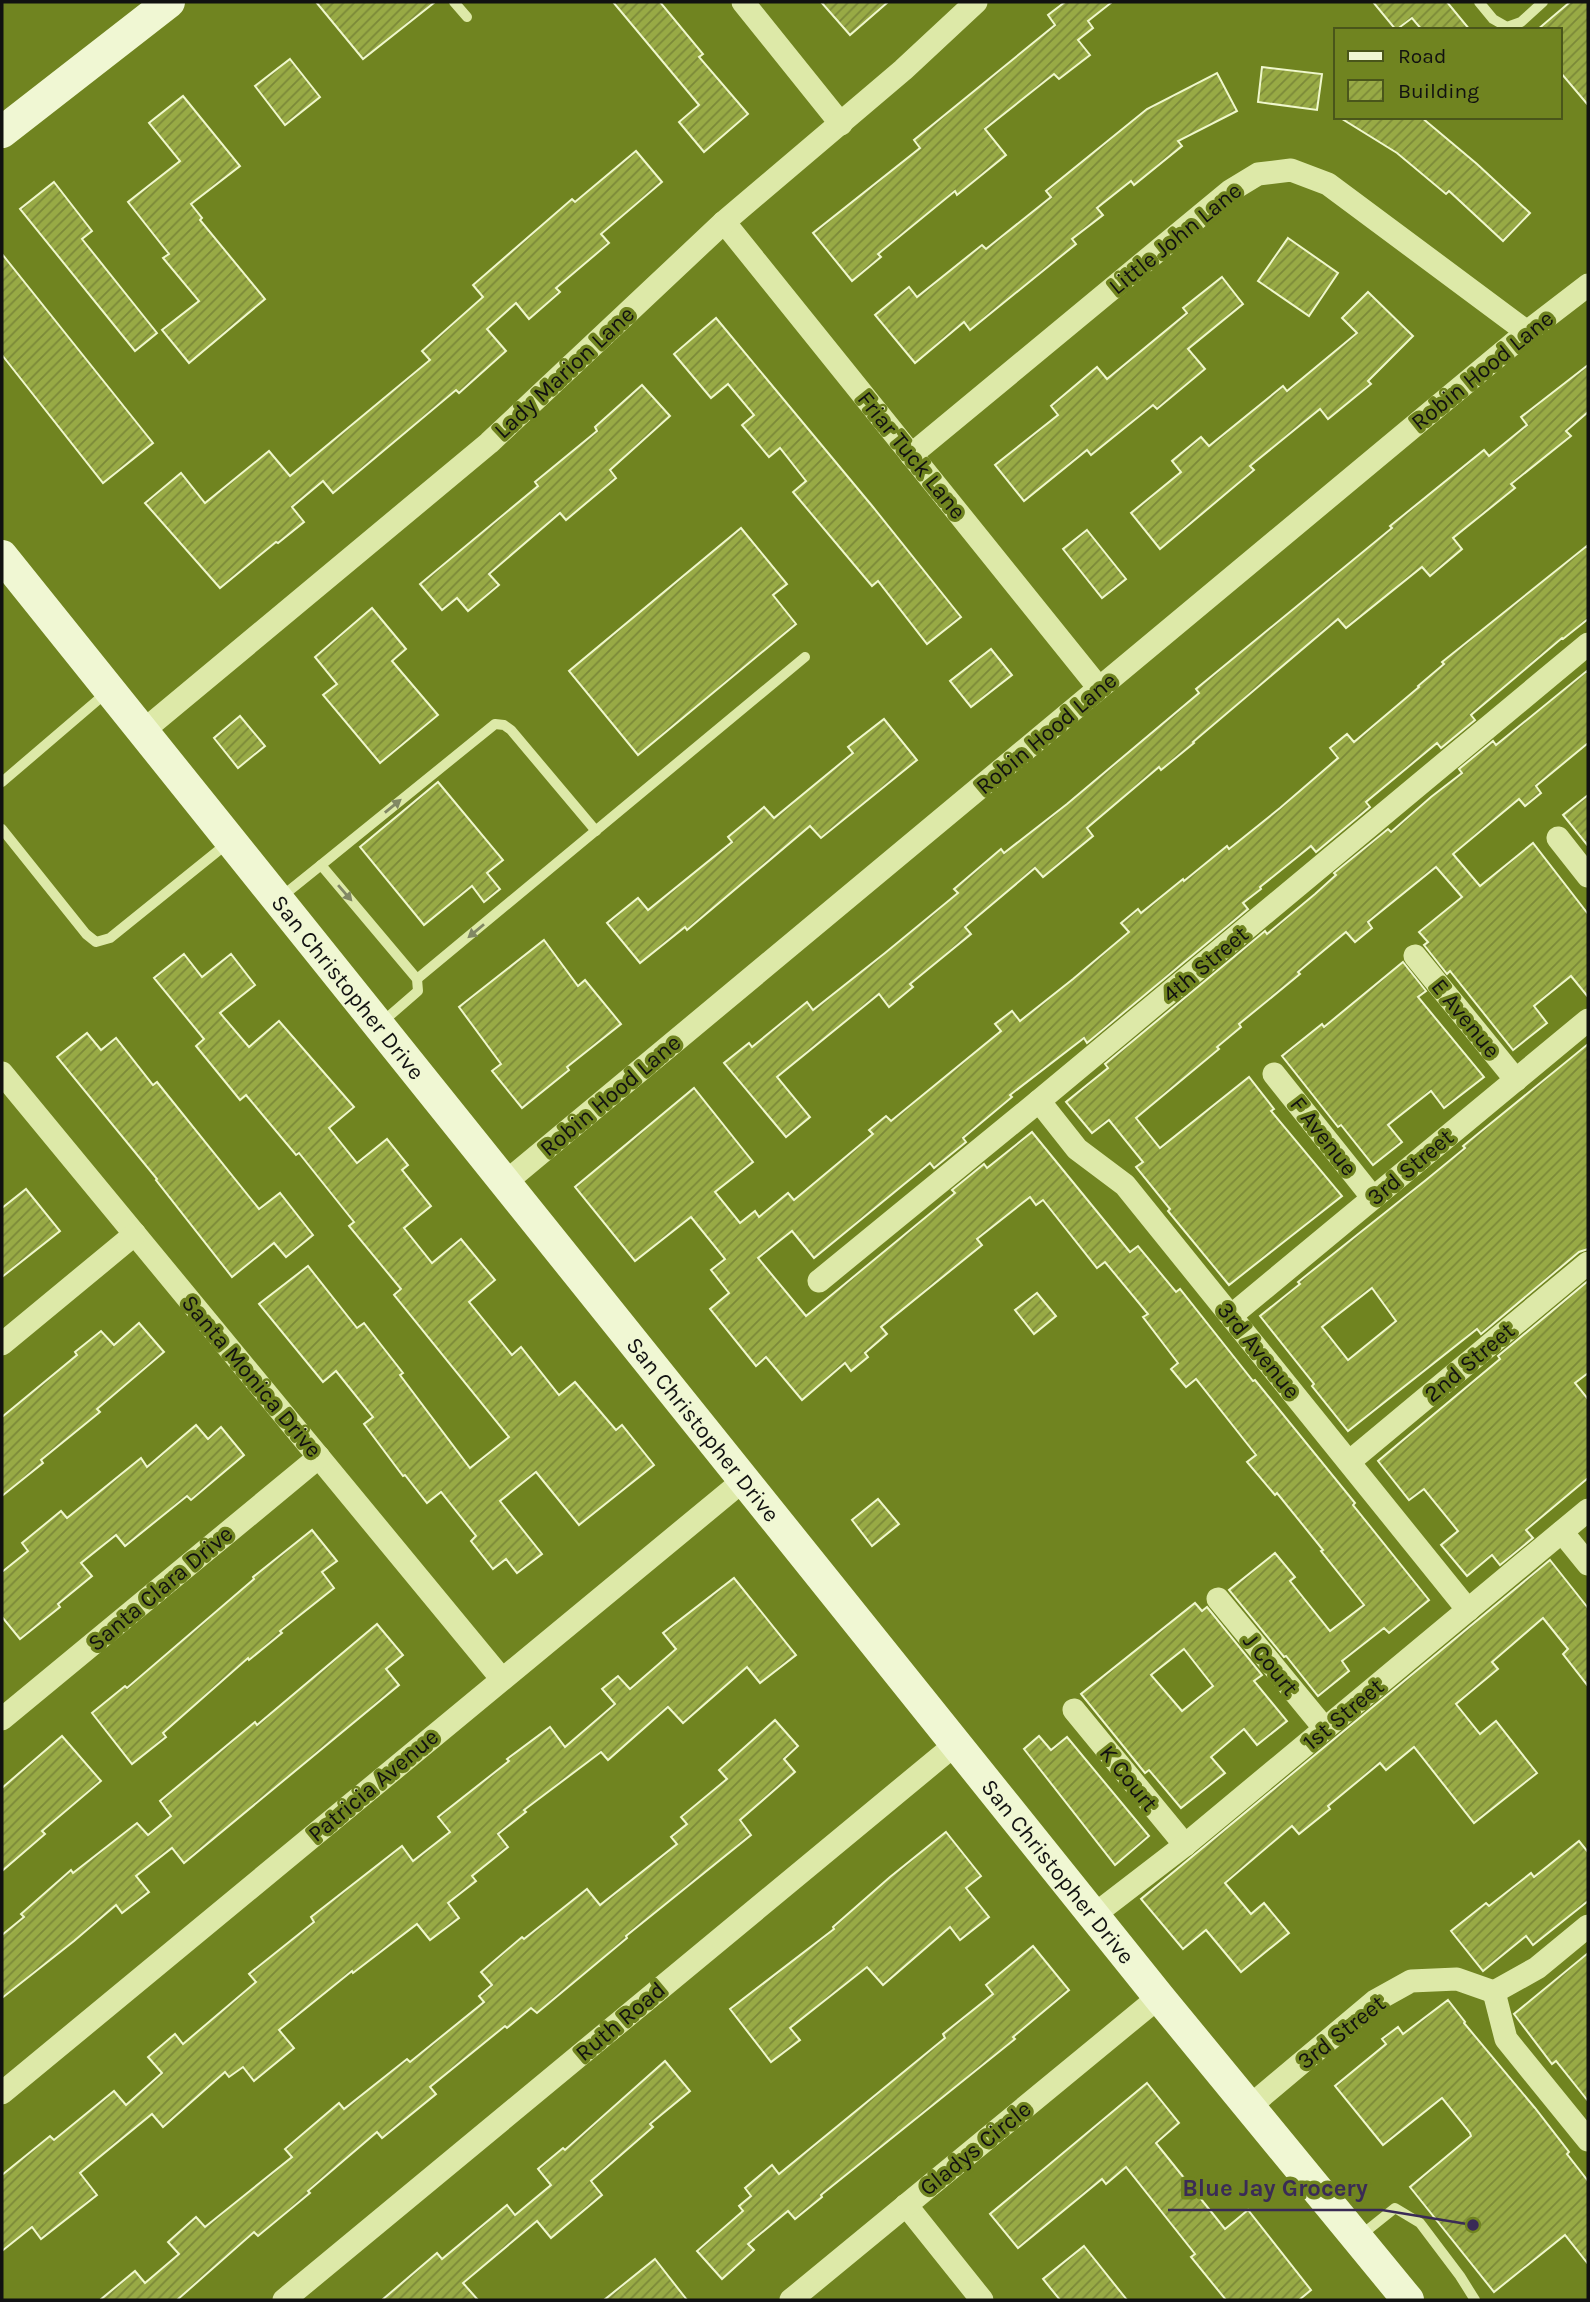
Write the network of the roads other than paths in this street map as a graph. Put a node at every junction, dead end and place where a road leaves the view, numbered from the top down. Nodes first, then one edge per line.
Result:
1 (169, 2) edge
2 (454, 2) edge
3 (743, 2) edge
4 (976, 2) edge
5 (1479, 2) edge
6 (1543, 2) edge
7 (467, 17) dead end
8 (841, 124) junction
9 (2, 132) edge
10 (724, 222) junction
11 (1588, 285) edge
12 (1527, 332) junction
13 (911, 454) junction
14 (2, 556) edge
15 (1588, 644) edge
16 (805, 657) dead end
17 (1099, 688) junction
18 (109, 690) junction
19 (143, 731) junction
20 (2, 782) edge
21 (2, 829) edge
22 (596, 831) junction
23 (1558, 838) dead end
24 (231, 841) junction
25 (321, 864) junction
26 (1588, 876) edge
27 (278, 900) junction
28 (1415, 956) dead end
29 (417, 979) junction
30 (1588, 1020) edge
31 (379, 1025) junction
32 (2, 1073) edge
33 (1274, 1074) dead end
34 (1516, 1080) junction
35 (1039, 1101) junction
36 (506, 1182) junction
37 (1373, 1198) junction
38 (135, 1234) junction
39 (1588, 1263) edge
40 (820, 1281) dead end
41 (1232, 1315) junction
42 (2, 1345) edge
43 (319, 1457) junction
44 (1349, 1462) junction
45 (745, 1479) junction
46 (1588, 1510) edge
47 (1562, 1532) junction
48 (1588, 1564) edge
49 (1218, 1599) dead end
50 (1468, 1610) junction
51 (501, 1678) junction
52 (1074, 1710) dead end
53 (2, 1719) edge
54 (1325, 1729) junction
55 (957, 1743) junction
56 (1185, 1846) junction
57 (1094, 1915) junction
58 (1588, 1926) edge
59 (1494, 1992) junction
60 (1159, 1997) junction
61 (2, 2093) edge
62 (1249, 2107) junction
63 (1588, 2140) edge
64 (906, 2205) junction
65 (1357, 2239) junction
66 (284, 2300) edge
67 (791, 2300) edge
68 (982, 2300) edge
69 (1408, 2300) edge
70 (1475, 2300) edge

1 - 9 street
2 - 7 lane
3 - 8 street
4 - 8 street, Lady Marion Lane
5 - 6 lane
8 - 10 street, Lady Marion Lane
10 - 13 street, Friar Tuck Lane
10 - 19 street, Lady Marion Lane
11 - 12 street, Robin Hood Lane
12 - 13 street, Little John Lane
12 - 17 street, Robin Hood Lane
13 - 17 street, Friar Tuck Lane
14 - 18 street, San Christopher Drive
15 - 35 street, 4th Street
16 - 22 lane
17 - 36 street, Robin Hood Lane
18 - 19 street, San Christopher Drive
18 - 20 lane
19 - 24 street, San Christopher Drive
21 - 24 lane
25 -> 22 lane
22 -> 29 lane
23 - 26 street
24 - 27 street, San Christopher Drive
25 - 27 lane
25 -> 29 lane
27 - 31 street, San Christopher Drive
28 - 34 street, E Avenue
29 - 31 lane
30 - 34 street, 3rd Street
31 - 36 street, San Christopher Drive
32 - 38 street, Santa Monica Drive
33 - 37 street, F Avenue
34 - 37 street, 3rd Street
35 - 40 street, 4th Street
35 - 41 street, 3rd Avenue
36 - 45 street, San Christopher Drive
37 - 41 street, 3rd Street
38 - 42 street
38 - 43 street, Santa Monica Drive
39 - 44 street, 2nd Street
41 - 44 street, 3rd Avenue
43 - 51 street, Santa Monica Drive
43 - 53 street, Santa Clara Drive
44 - 50 street, 3rd Avenue
45 - 51 street, Patricia Avenue
45 - 55 street, San Christopher Drive
46 - 47 street, 1st Street
47 - 48 street
47 - 50 street, 1st Street
49 - 54 street, J Court
50 - 54 street, 1st Street
51 - 61 street, Patricia Avenue
52 - 56 street, K Court
54 - 56 street, 1st Street
55 - 57 street, San Christopher Drive
55 - 66 street, Ruth Road
56 - 57 street, 1st Street
57 - 60 street, San Christopher Drive
58 - 59 street
59 - 62 street, 3rd Street
59 - 63 street
60 - 62 street, San Christopher Drive
60 - 64 street, Gladys Circle
62 - 65 street, San Christopher Drive
64 - 67 street, Gladys Circle
64 - 68 street
65 - 69 street, San Christopher Drive
65 - 70 lane

